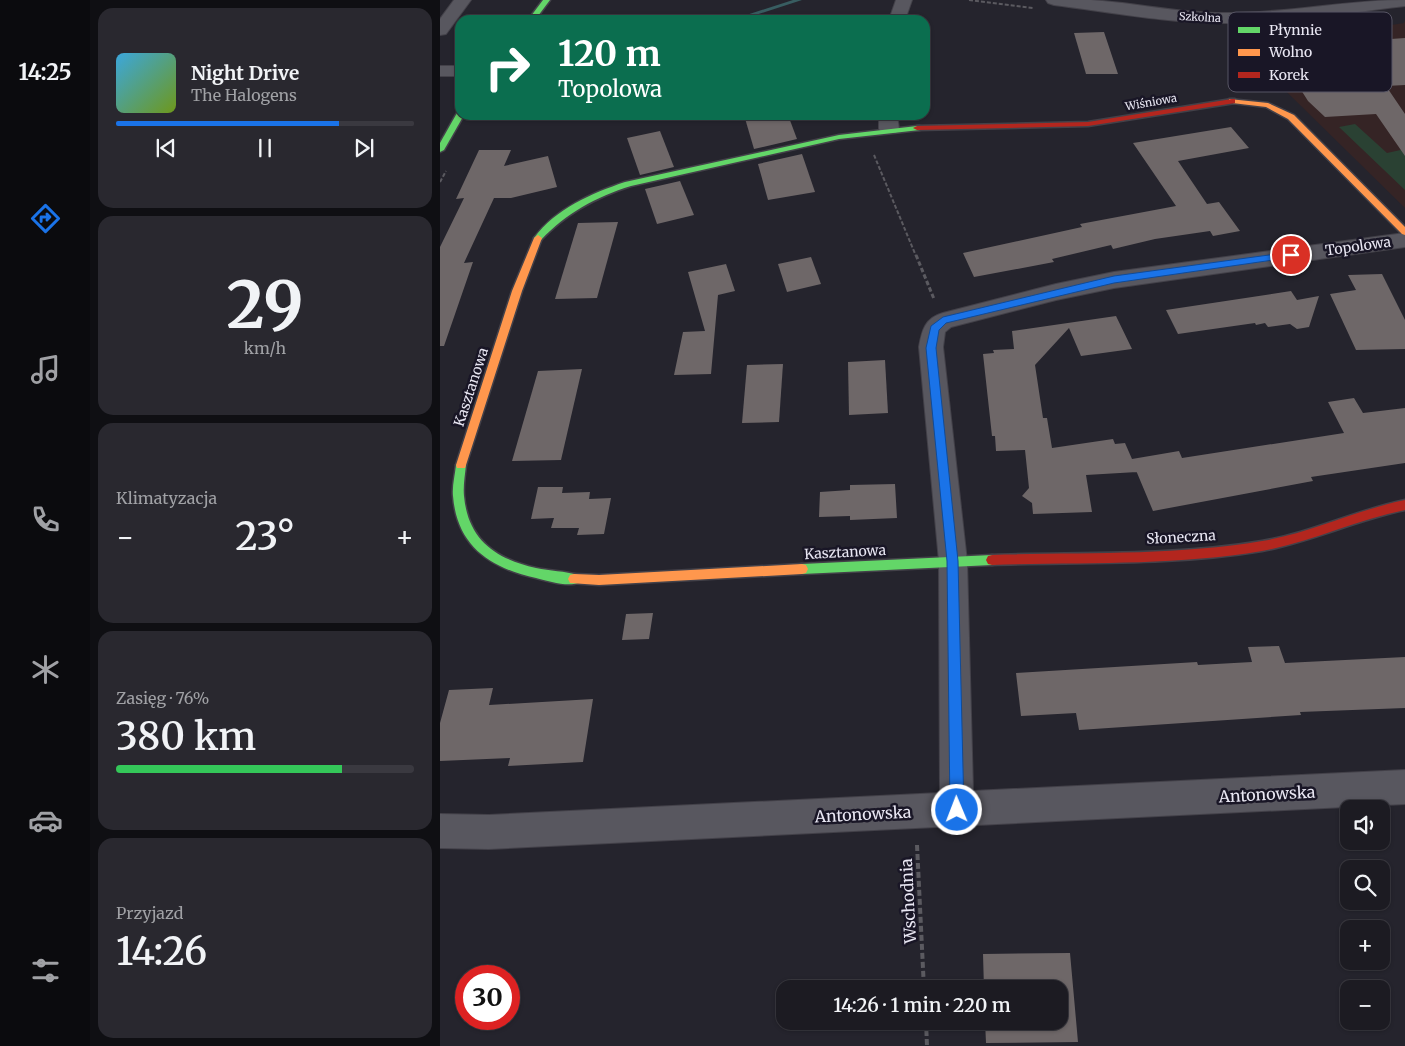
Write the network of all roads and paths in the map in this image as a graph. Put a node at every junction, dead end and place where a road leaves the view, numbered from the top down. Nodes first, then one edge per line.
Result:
1 (463, 0) edge
2 (547, 0) edge
3 (904, 0) edge
4 (1054, 0) edge
5 (1196, 0) edge
6 (1405, 0) edge
7 (1301, 12) edge
8 (535, 15) edge
9 (899, 15) edge
10 (1203, 18) junction
11 (1228, 18) edge
12 (440, 30) edge
13 (440, 71) edge
14 (455, 72) edge
15 (457, 120) edge
16 (889, 122) edge
17 (850, 135) junction
18 (440, 150) edge
19 (1405, 232) edge
20 (1405, 240) edge
21 (943, 321) junction
22 (1405, 505) edge
23 (953, 561) junction
24 (1405, 787) edge
25 (957, 810) junction
26 (916, 812) junction
27 (440, 831) edge
28 (924, 980) edge
29 (926, 1030) edge
30 (927, 1046) edge

1 - 12 street
2 - 8 street
3 - 9 street
4 - 10 street, Szkolna
5 - 10 street
6 - 7 street, Szkolna
10 - 11 street, Szkolna
13 - 14 street
15 - 18 street
16 - 17 street, Wiśniowa
16 - 19 street, Wiśniowa
17 - 21 path
17 - 23 street, Kasztanowa
20 - 21 street, Topolowa
21 - 23 street
22 - 23 street, Słoneczna
23 - 25 street
24 - 25 street, Antonowska
25 - 26 street, Antonowska
26 - 27 street, Antonowska
26 - 28 path, Wschodnia
29 - 30 path

